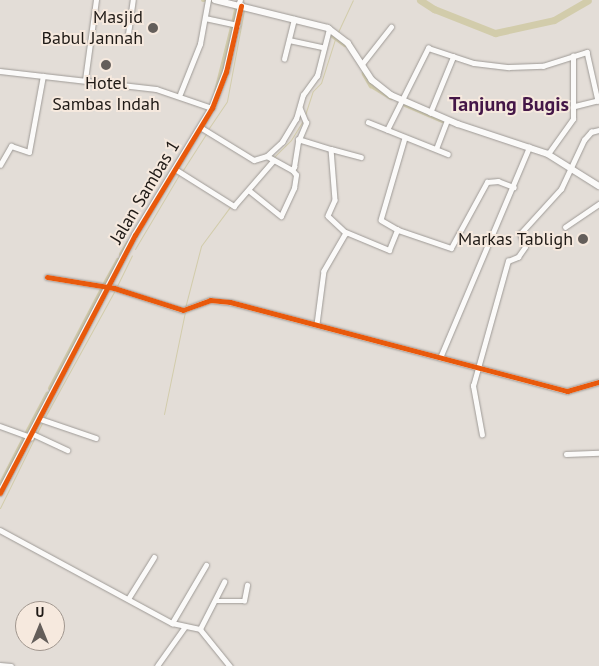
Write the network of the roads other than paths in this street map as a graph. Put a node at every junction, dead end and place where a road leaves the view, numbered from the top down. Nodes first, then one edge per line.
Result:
1 (96, 0) edge
2 (134, 0) edge
3 (208, 0) edge
4 (215, 0) edge
5 (238, 3) edge
6 (294, 17) junction
7 (205, 18) junction
8 (237, 25) junction
9 (391, 27) dead end
10 (331, 30) junction
11 (128, 34) dead end
12 (289, 40) junction
13 (323, 48) junction
14 (573, 56) junction
15 (453, 57) junction
16 (284, 60) dead end
17 (362, 64) junction
18 (0, 71) edge
19 (43, 76) junction
20 (85, 80) junction
21 (180, 94) junction
22 (403, 101) junction
23 (599, 101) edge
24 (575, 106) junction
25 (212, 108) junction
26 (303, 113) junction
27 (430, 113) junction
28 (447, 120) junction
29 (368, 122) dead end
30 (200, 127) junction
31 (387, 130) junction
32 (599, 130) edge
33 (405, 138) junction
34 (298, 139) junction
35 (529, 148) junction
36 (331, 149) junction
37 (436, 149) junction
38 (448, 154) dead end
39 (548, 154) junction
40 (361, 157) dead end
41 (270, 159) junction
42 (0, 165) edge
43 (175, 169) junction
44 (573, 169) junction
45 (292, 170) junction
46 (599, 186) edge
47 (514, 187) junction
48 (250, 191) junction
49 (599, 204) edge
50 (565, 227) dead end
51 (397, 230) junction
52 (346, 232) junction
53 (47, 277) dead end
54 (107, 287) junction
55 (316, 324) junction
56 (440, 358) junction
57 (477, 368) junction
58 (599, 382) edge
59 (40, 419) junction
60 (0, 426) edge
61 (32, 435) junction
62 (482, 435) dead end
63 (96, 438) dead end
64 (67, 450) dead end
65 (599, 453) edge
66 (566, 454) dead end
67 (0, 493) edge
68 (0, 530) edge
69 (154, 557) dead end
70 (206, 565) dead end
71 (224, 582) dead end
72 (247, 585) dead end
73 (128, 599) junction
74 (216, 601) junction
75 (172, 623) junction
76 (184, 628) junction
77 (200, 629) junction
78 (0, 665) edge
79 (9, 666) edge
80 (157, 666) edge
81 (230, 666) edge

1 - 20 street
2 - 11 street
3 - 7 street
4 - 5 street
5 - 6 street
5 - 8 street, Jalan Sambas 1
6 - 10 street
6 - 12 street
7 - 8 street
7 - 21 street
8 - 25 street, Jalan Sambas 1
9 - 17 street
10 - 13 street
10 - 17 street
12 - 13 street
12 - 16 street
13 - 26 street
14 - 15 street
14 - 23 street
14 - 24 street
15 - 22 street
15 - 27 street
17 - 22 street
18 - 19 street
19 - 20 street
19 - 42 street
20 - 21 street
21 - 25 street
22 - 27 street
22 - 31 street
23 - 24 street
24 - 39 street
25 - 30 street, Jalan Sambas 1
26 - 34 street
26 - 41 street
27 - 28 street
28 - 35 street
28 - 37 street
29 - 31 street
30 - 41 street
30 - 43 street, Jalan Sambas 1
31 - 33 street
32 - 44 street
33 - 37 street
33 - 51 street
34 - 36 street
34 - 45 street
35 - 39 street
35 - 47 street
36 - 40 street
36 - 52 street
37 - 38 street
39 - 44 street
41 - 45 street
41 - 48 street
43 - 48 street
43 - 54 street, Jalan Sambas 1
44 - 46 street
44 - 57 street
45 - 48 street
47 - 51 street
47 - 56 street
49 - 50 street
51 - 52 street
52 - 55 street
53 - 54 street
54 - 55 street
54 - 59 street, Jalan Sambas 1
55 - 56 street
56 - 57 street
57 - 58 street
57 - 62 street
59 - 61 street, Jalan Sambas 1
59 - 63 street
60 - 61 street
61 - 64 street
61 - 67 street, Jalan Sambas 1
65 - 66 street
68 - 73 street
69 - 73 street
70 - 75 street
71 - 74 street
72 - 74 street
73 - 75 street
74 - 77 street
75 - 76 street
76 - 77 street
76 - 80 street
77 - 81 street
78 - 79 street

